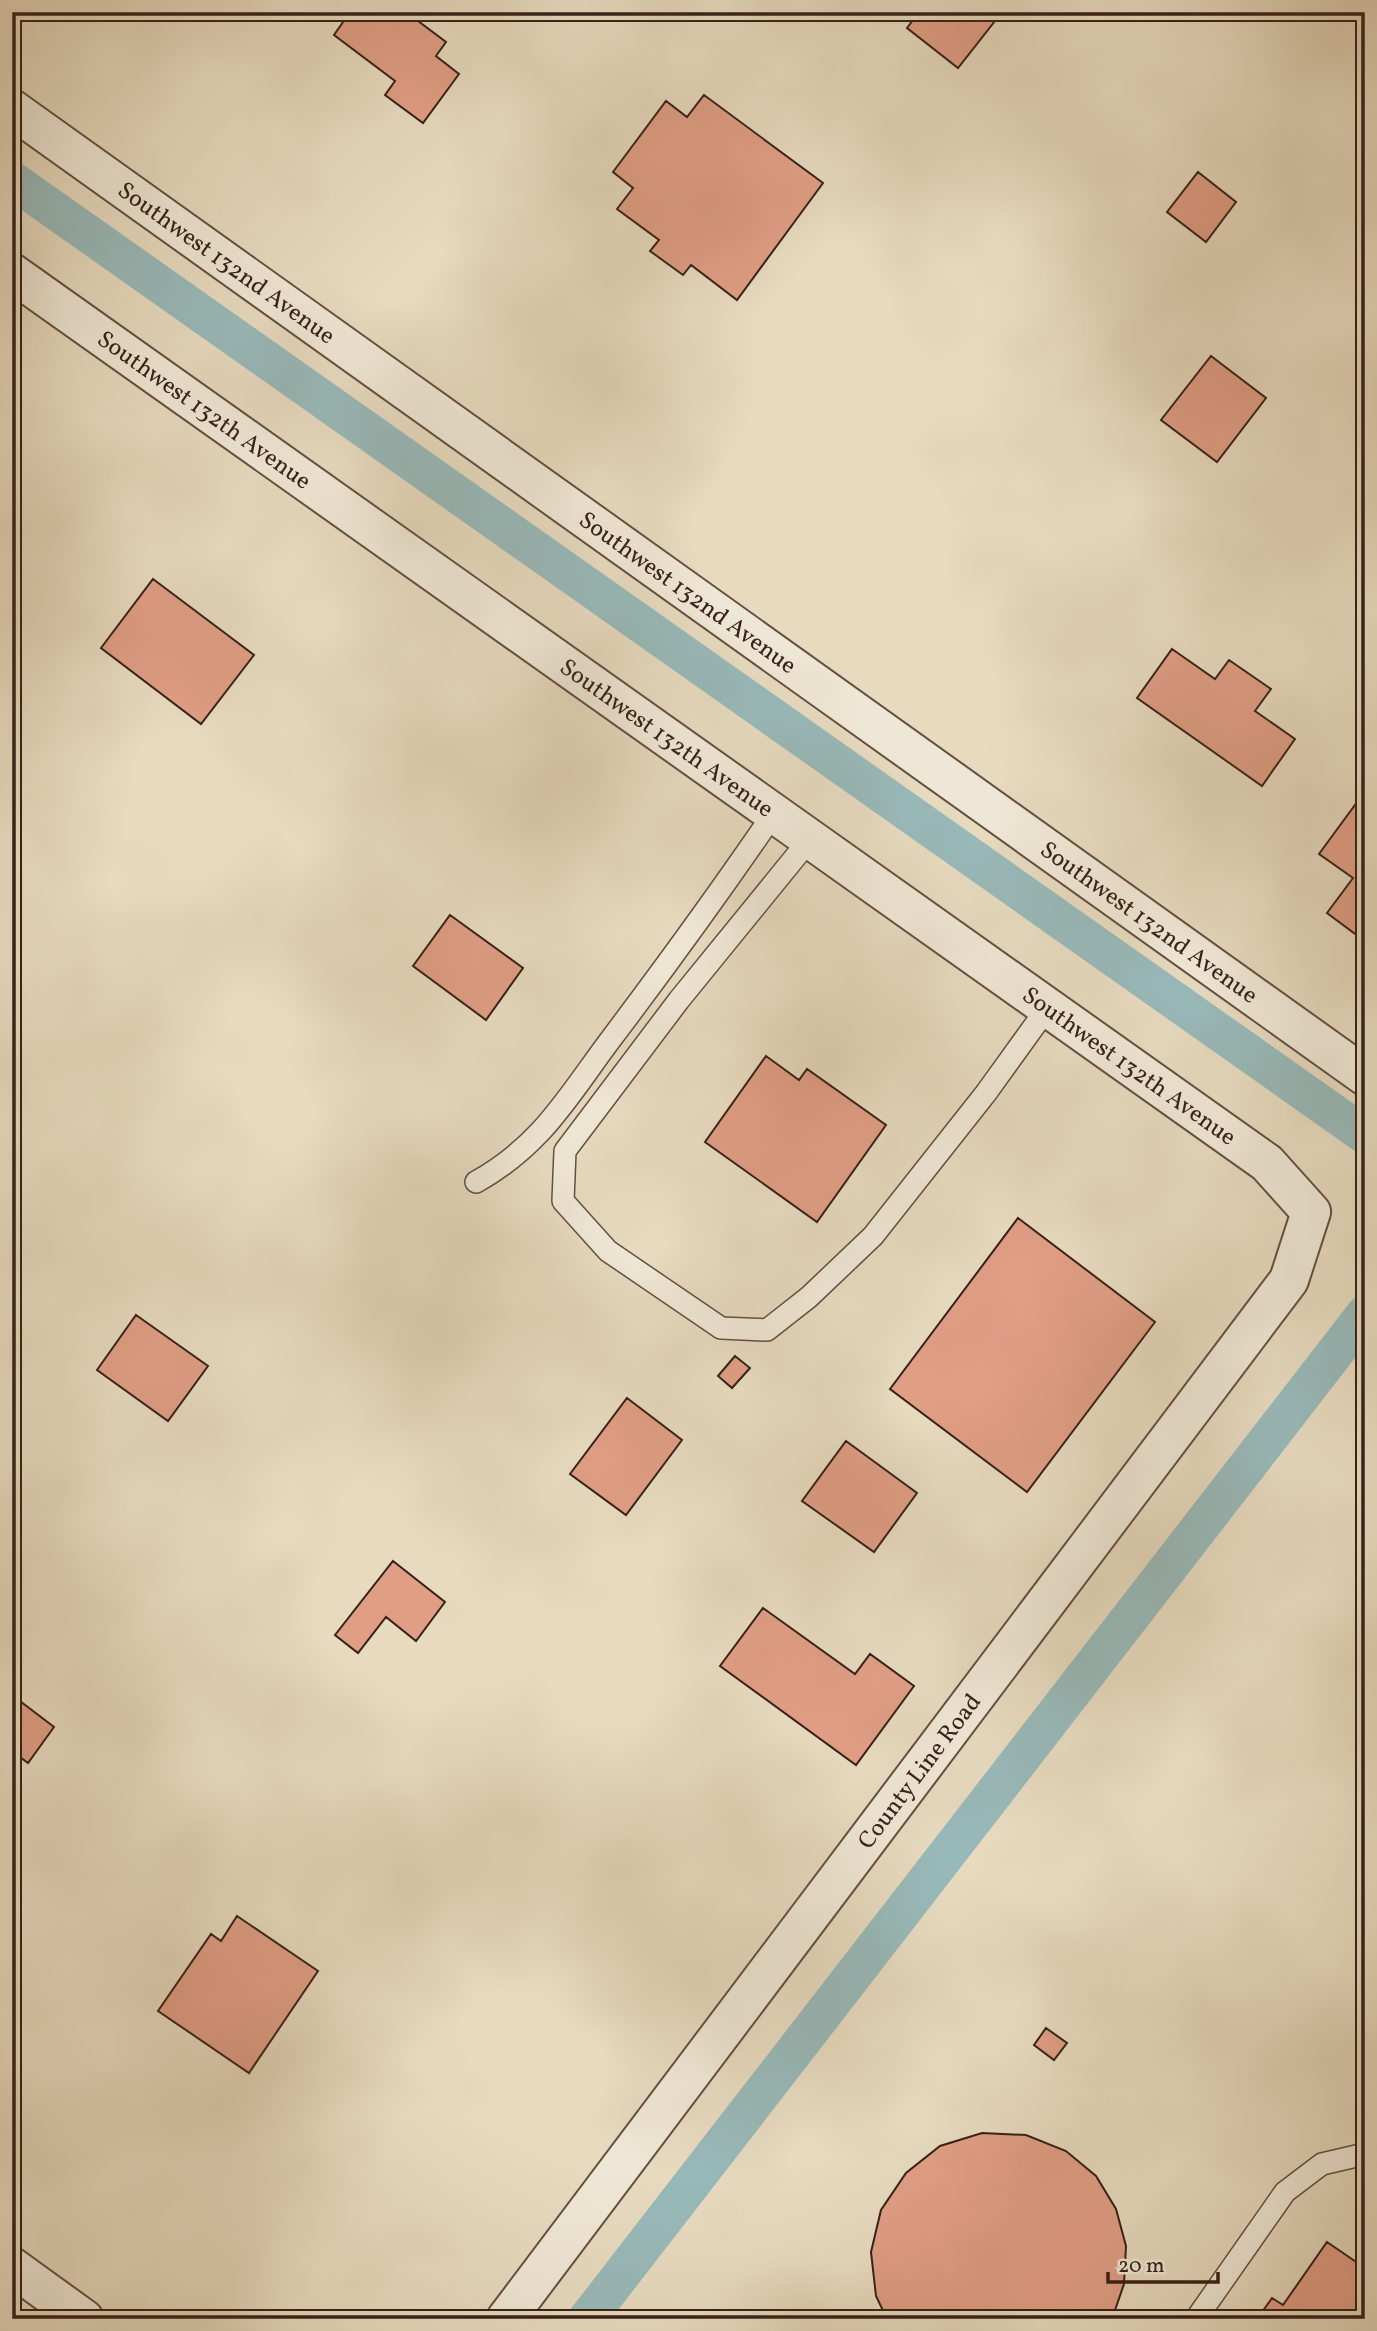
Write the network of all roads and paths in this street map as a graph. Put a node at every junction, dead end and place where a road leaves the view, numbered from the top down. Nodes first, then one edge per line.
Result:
1 (12, 110) edge
2 (12, 273) edge
3 (774, 813) junction
4 (810, 839) junction
5 (1048, 1007) junction
6 (1365, 1076) edge
7 (476, 1182) dead end
8 (1311, 1212) joint
9 (1365, 2154) edge
10 (12, 2267) edge
11 (84, 2319) edge
12 (506, 2319) edge
13 (1196, 2319) edge

1 - 6 street, Southwest 132nd Avenue
2 - 3 street, Southwest 132th Avenue
3 - 4 street, Southwest 132th Avenue
3 - 7 lane
4 - 5 street, Southwest 132th Avenue
4 - 5 lane
5 - 8 street, Southwest 132th Avenue
8 - 12 street, County Line Road
9 - 13 lane
10 - 11 street

